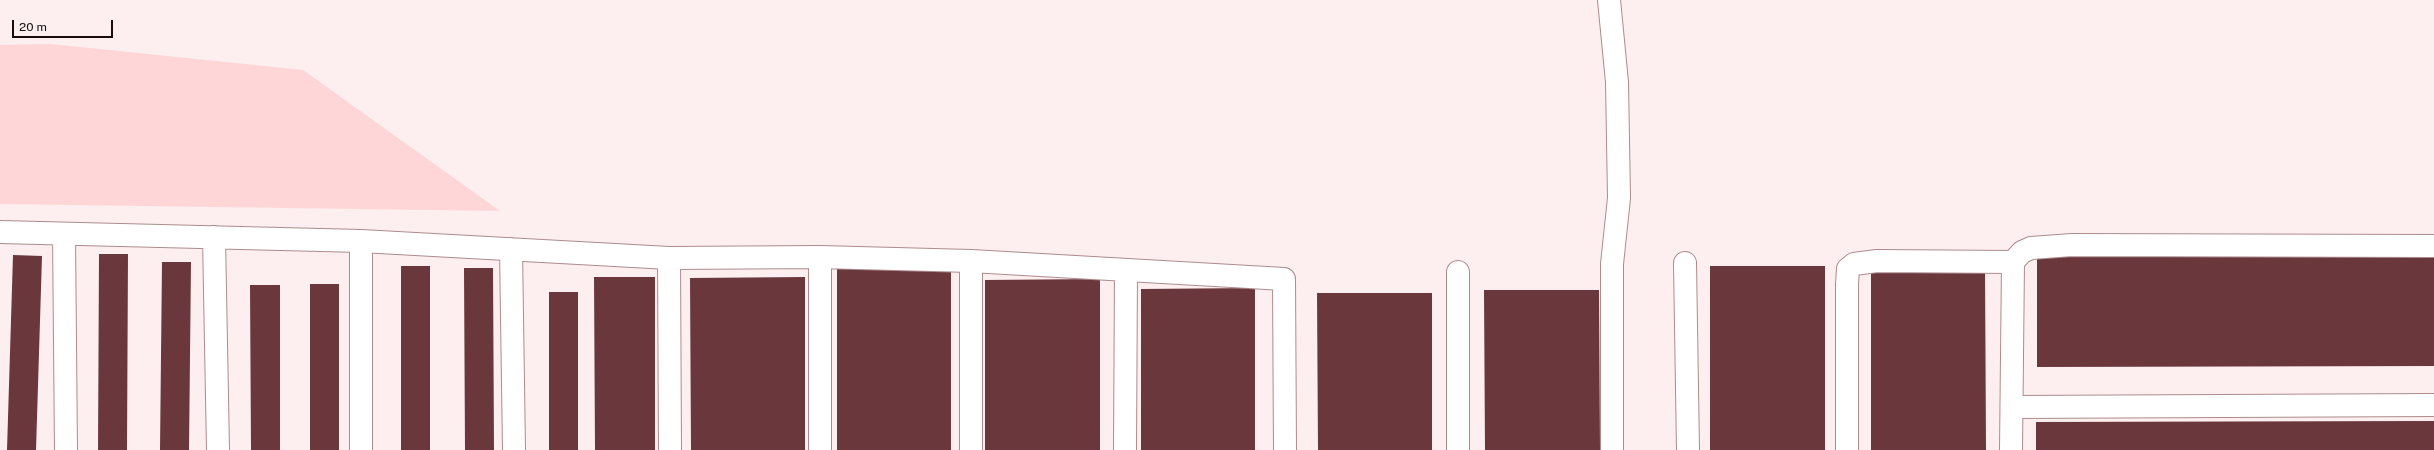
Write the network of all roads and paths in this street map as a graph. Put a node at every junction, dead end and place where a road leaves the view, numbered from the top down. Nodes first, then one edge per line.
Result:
1 (1609, 0) edge
2 (0, 232) edge
3 (64, 235) junction
4 (214, 237) junction
5 (361, 241) junction
6 (2434, 246) edge
7 (511, 249) junction
8 (820, 257) junction
9 (669, 258) junction
10 (971, 261) junction
11 (2013, 262) junction
12 (1685, 264) dead end
13 (1126, 271) junction
14 (1458, 272) dead end
15 (2434, 405) edge
16 (2013, 407) junction
17 (66, 450) edge
18 (218, 450) edge
19 (361, 450) edge
20 (514, 450) edge
21 (670, 450) edge
22 (820, 450) edge
23 (971, 450) edge
24 (1126, 450) edge
25 (1284, 450) edge
26 (1458, 450) edge
27 (1612, 450) edge
28 (1688, 450) edge
29 (1847, 450) edge
30 (2011, 450) edge

1 - 27 street
2 - 3 street
3 - 4 street
3 - 17 street
4 - 5 street
4 - 18 street
5 - 7 street
5 - 19 street
6 - 11 street
7 - 9 street
7 - 20 street
8 - 9 street
8 - 10 street
8 - 22 street
9 - 21 street
10 - 13 street
10 - 23 street
11 - 16 street
11 - 29 street
12 - 28 street
13 - 24 street
13 - 25 street
14 - 26 street
15 - 16 street
16 - 30 street

